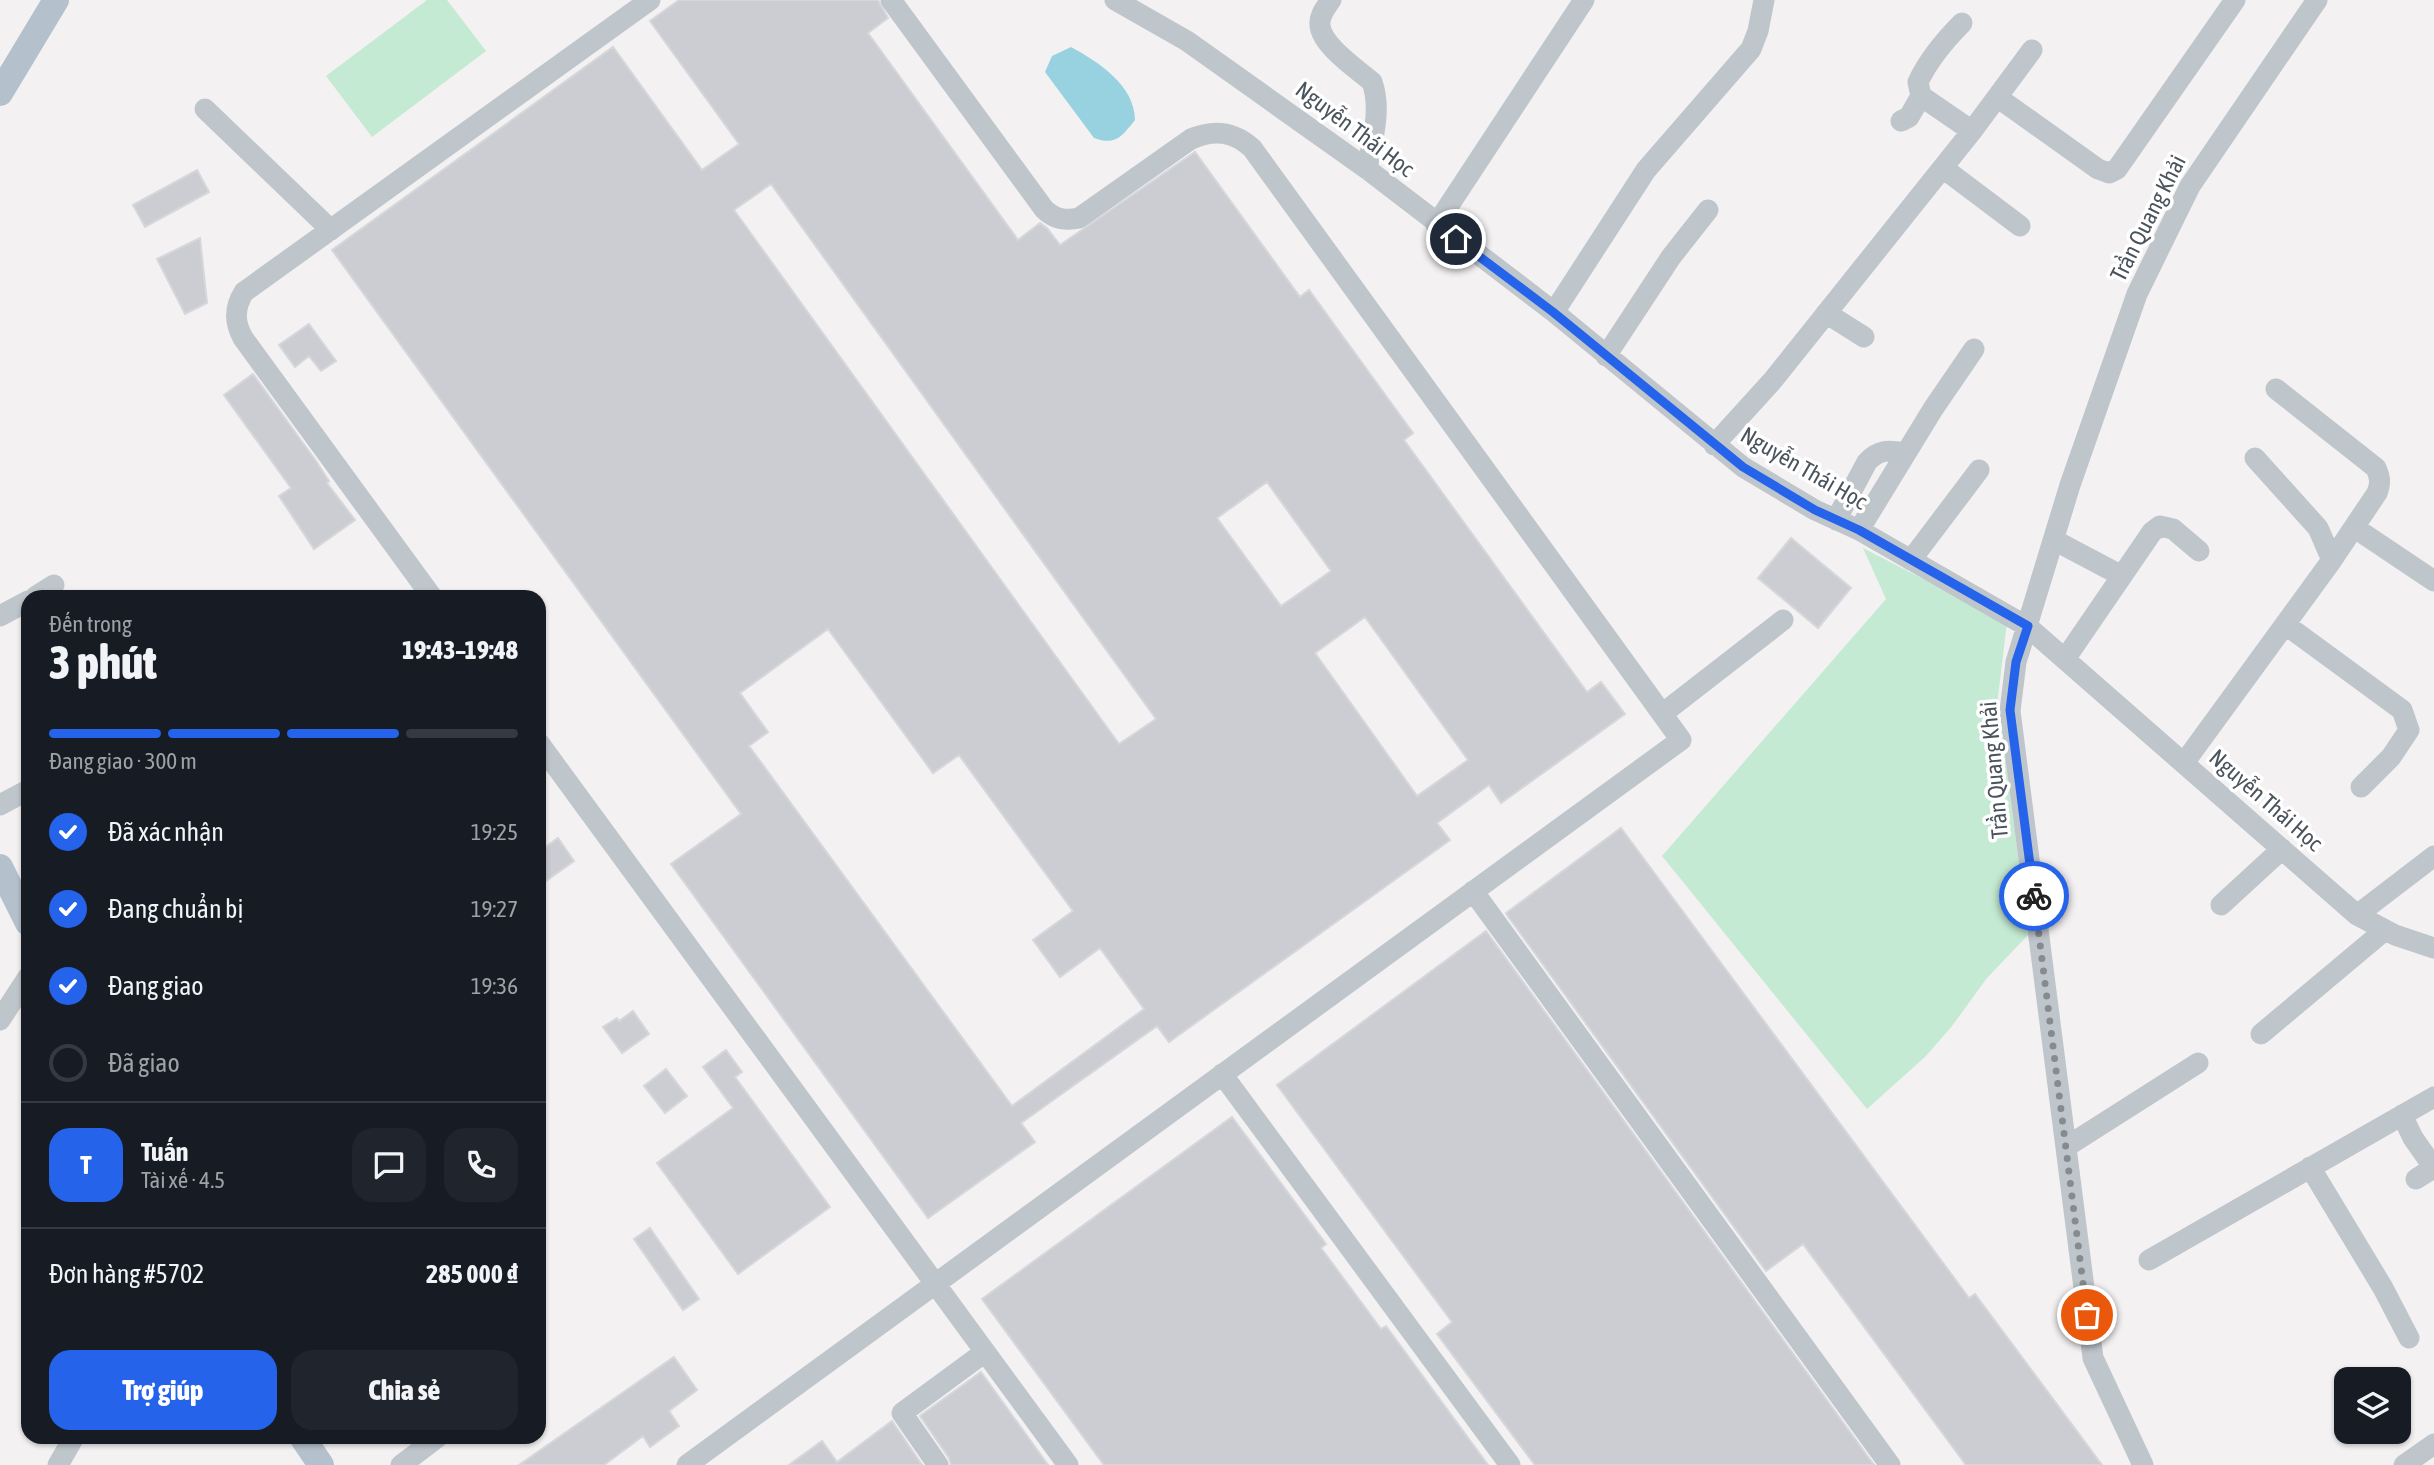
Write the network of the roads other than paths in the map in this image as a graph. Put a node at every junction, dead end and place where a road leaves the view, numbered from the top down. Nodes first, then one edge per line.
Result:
1 (56, 0) edge
2 (650, 0) edge
3 (891, 0) edge
4 (1115, 0) edge
5 (1331, 0) edge
6 (1584, 0) edge
7 (1764, 0) edge
8 (2235, 0) edge
9 (2317, 0) edge
10 (1962, 23) dead end
11 (2032, 50) dead end
12 (0, 93) edge
13 (1921, 96) junction
14 (1997, 97) junction
15 (205, 109) dead end
16 (1901, 121) dead end
17 (1972, 131) junction
18 (1943, 168) junction
19 (1367, 169) junction
20 (1707, 210) dead end
21 (1436, 225) junction
22 (2020, 226) dead end
23 (331, 230) junction
24 (1553, 312) junction
25 (1826, 313) junction
26 (1864, 337) dead end
27 (1974, 349) dead end
28 (1606, 356) junction
29 (2276, 389) dead end
30 (1714, 445) junction
31 (1905, 453) junction
32 (2255, 458) dead end
33 (1979, 470) dead end
34 (1836, 520) junction
35 (2355, 528) junction
36 (1859, 530) junction
37 (2054, 540) junction
38 (2199, 551) dead end
39 (1911, 560) junction
40 (2332, 560) junction
41 (2122, 576) junction
42 (2434, 581) edge
43 (54, 585) dead end
44 (46, 590) edge
45 (427, 590) edge
46 (21, 605) edge
47 (0, 616) edge
48 (1783, 620) dead end
49 (2286, 625) junction
50 (2028, 626) junction
51 (2066, 659) junction
52 (1662, 714) junction
53 (546, 753) edge
54 (2184, 763) junction
55 (2361, 787) dead end
56 (21, 794) edge
57 (0, 805) edge
58 (2282, 849) junction
59 (2434, 856) edge
60 (0, 867) edge
61 (1473, 891) junction
62 (2221, 905) dead end
63 (21, 909) edge
64 (2357, 915) junction
65 (2385, 930) junction
66 (2434, 948) edge
67 (21, 988) edge
68 (0, 1020) edge
69 (2261, 1034) dead end
70 (2198, 1063) dead end
71 (1222, 1074) junction
72 (2434, 1097) edge
73 (2402, 1115) junction
74 (2066, 1147) junction
75 (2310, 1167) junction
76 (2416, 1179) dead end
77 (2149, 1260) dead end
78 (934, 1284) junction
79 (2409, 1338) dead end
80 (985, 1352) junction
81 (70, 1444) edge
82 (307, 1444) edge
83 (429, 1444) edge
84 (2434, 1444) edge
85 (58, 1465) edge
86 (321, 1465) edge
87 (401, 1465) edge
88 (687, 1465) edge
89 (939, 1465) edge
90 (1068, 1465) edge
91 (1510, 1465) edge
92 (1890, 1465) edge
93 (2143, 1465) edge
94 (2404, 1465) edge

1 - 12 main road
2 - 23 street
3 - 52 street
4 - 19 street, Nguyễn Thái Học
5 - 19 street
6 - 21 street
7 - 24 street
8 - 14 street
9 - 37 street, Trần Quang Khải
10 - 13 street
11 - 14 street
13 - 16 street
13 - 17 street
14 - 17 street
15 - 23 street
17 - 18 street
18 - 22 street
18 - 25 street
19 - 21 street, Nguyễn Thái Học
20 - 28 street
21 - 24 street, Nguyễn Thái Học
23 - 45 street
24 - 28 street, Nguyễn Thái Học
25 - 26 street
25 - 30 street
27 - 31 street
28 - 30 street, Nguyễn Thái Học
29 - 35 street
30 - 34 street, Nguyễn Thái Học
31 - 34 street
31 - 36 street
32 - 40 street
33 - 39 street
34 - 36 street, Nguyễn Thái Học
35 - 40 street
35 - 42 street
36 - 39 street, Nguyễn Thái Học
37 - 41 street
37 - 50 street, Trần Quang Khải
38 - 41 street
39 - 50 street, Nguyễn Thái Học
40 - 49 street
41 - 51 street
43 - 44 street
46 - 47 street
48 - 52 street
49 - 54 street
49 - 55 street
50 - 51 street, Nguyễn Thái Học
50 - 74 street, Trần Quang Khải
51 - 54 street, Nguyễn Thái Học
52 - 61 street
53 - 78 street
54 - 58 street, Nguyễn Thái Học
56 - 57 street
58 - 62 street
58 - 64 street, Nguyễn Thái Học
59 - 64 street
60 - 63 main road
61 - 71 street
61 - 92 street
64 - 65 street, Nguyễn Thái Học
65 - 66 street, Nguyễn Thái Học
65 - 69 street
67 - 68 street
70 - 74 street
71 - 78 street
71 - 91 street
72 - 73 street
73 - 75 street
73 - 76 street
74 - 93 street, Trần Quang Khải
75 - 77 street
75 - 79 street
78 - 80 street
78 - 88 street
80 - 89 street
80 - 90 street
81 - 85 street
82 - 86 main road
83 - 87 street
84 - 94 street

